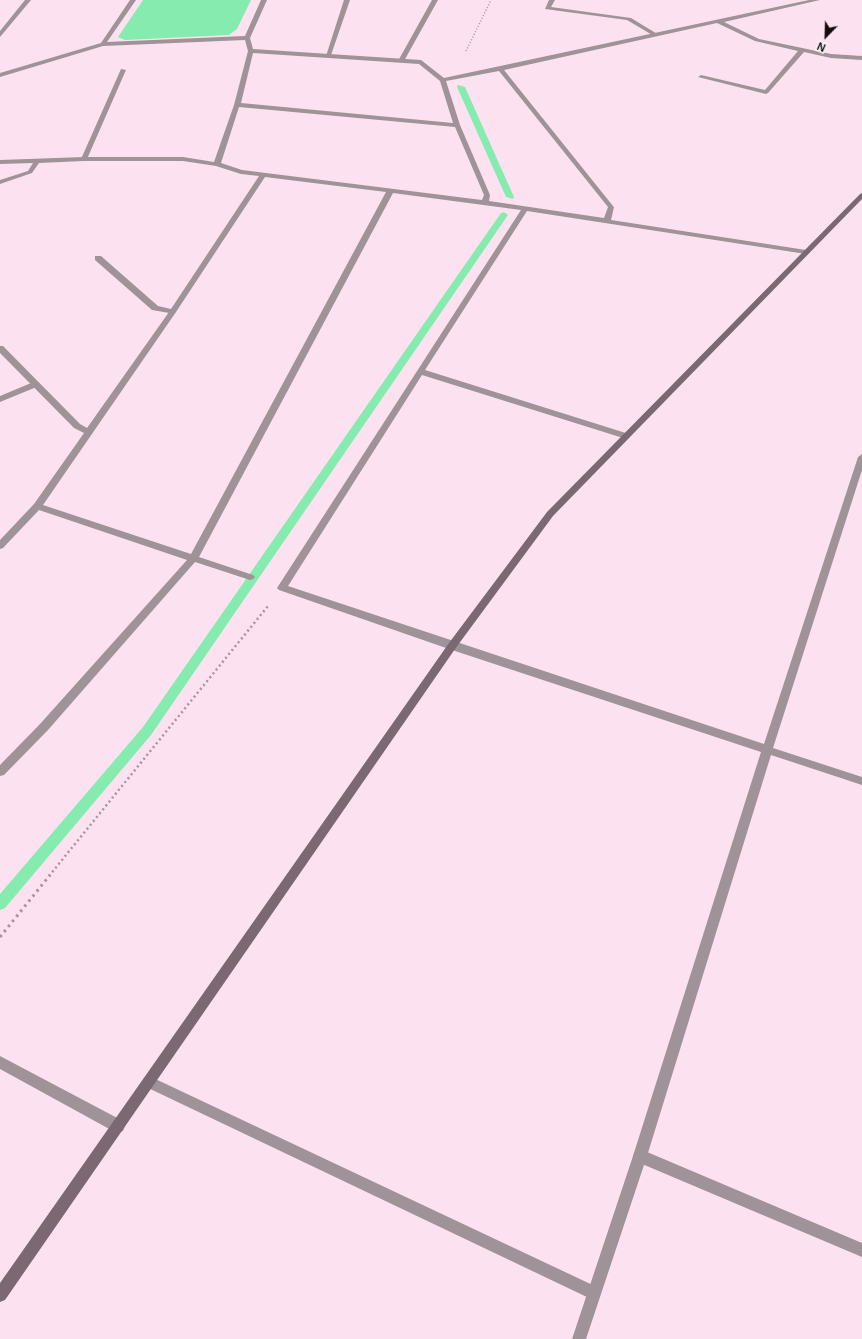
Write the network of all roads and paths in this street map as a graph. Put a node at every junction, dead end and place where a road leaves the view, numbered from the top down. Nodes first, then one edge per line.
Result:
1 (28, 0) edge
2 (133, 0) edge
3 (264, 0) edge
4 (347, 0) edge
5 (435, 0) edge
6 (491, 0) edge
7 (552, 0) edge
8 (817, 0) edge
9 (719, 22) junction
10 (0, 35) edge
11 (656, 35) junction
12 (247, 38) junction
13 (103, 44) junction
14 (251, 50) junction
15 (802, 50) junction
16 (328, 55) junction
17 (862, 58) edge
18 (401, 61) junction
19 (500, 69) junction
20 (124, 70) dead end
21 (0, 75) edge
22 (701, 76) dead end
23 (460, 78) junction
24 (443, 80) junction
25 (237, 105) junction
26 (457, 125) junction
27 (84, 159) junction
28 (37, 161) junction
29 (0, 162) edge
30 (217, 164) junction
31 (263, 175) junction
32 (0, 182) edge
33 (390, 191) junction
34 (862, 195) edge
35 (485, 202) junction
36 (525, 208) junction
37 (607, 221) junction
38 (806, 252) junction
39 (98, 258) dead end
40 (172, 312) junction
41 (0, 348) edge
42 (422, 372) junction
43 (36, 384) junction
44 (0, 399) edge
45 (89, 432) junction
46 (626, 436) junction
47 (862, 457) edge
48 (37, 506) junction
49 (0, 546) edge
50 (193, 559) junction
51 (250, 577) dead end
52 (282, 588) junction
53 (452, 646) junction
54 (767, 750) junction
55 (0, 772) edge
56 (862, 781) edge
57 (0, 937) edge
58 (0, 1062) edge
59 (149, 1082) junction
60 (118, 1126) junction
61 (640, 1156) junction
62 (862, 1250) edge
63 (594, 1293) junction
64 (0, 1295) edge
65 (579, 1339) edge

1 - 10 street
2 - 13 street
3 - 12 street
4 - 16 street
5 - 18 street
6 - 23 path
7 - 11 street
8 - 9 street
9 - 11 street
9 - 15 street
11 - 19 street
12 - 13 street
12 - 14 street
13 - 21 street
14 - 16 street
14 - 25 street
15 - 17 street
15 - 22 street
16 - 18 street
18 - 24 street
19 - 23 street
19 - 37 street
20 - 27 street
23 - 24 street
24 - 26 street
25 - 26 street
25 - 30 street
26 - 35 street
27 - 28 street
27 - 30 street
28 - 29 street
28 - 32 street
30 - 31 street
31 - 33 street
31 - 40 street
33 - 35 street
33 - 50 street
34 - 38 street
35 - 36 street
36 - 37 street
36 - 42 street
37 - 38 street
38 - 46 street
39 - 40 street
40 - 45 street
41 - 43 street
42 - 46 street
42 - 52 street
43 - 44 street
43 - 45 street
45 - 48 street
46 - 53 street
47 - 54 street
48 - 49 street
48 - 50 street
50 - 51 street
50 - 55 street
52 - 53 street
52 - 57 path
53 - 54 street
53 - 59 street
54 - 56 street
54 - 61 street
58 - 60 street
59 - 60 street
59 - 63 street
60 - 64 street
61 - 62 street
61 - 63 street
63 - 65 street

